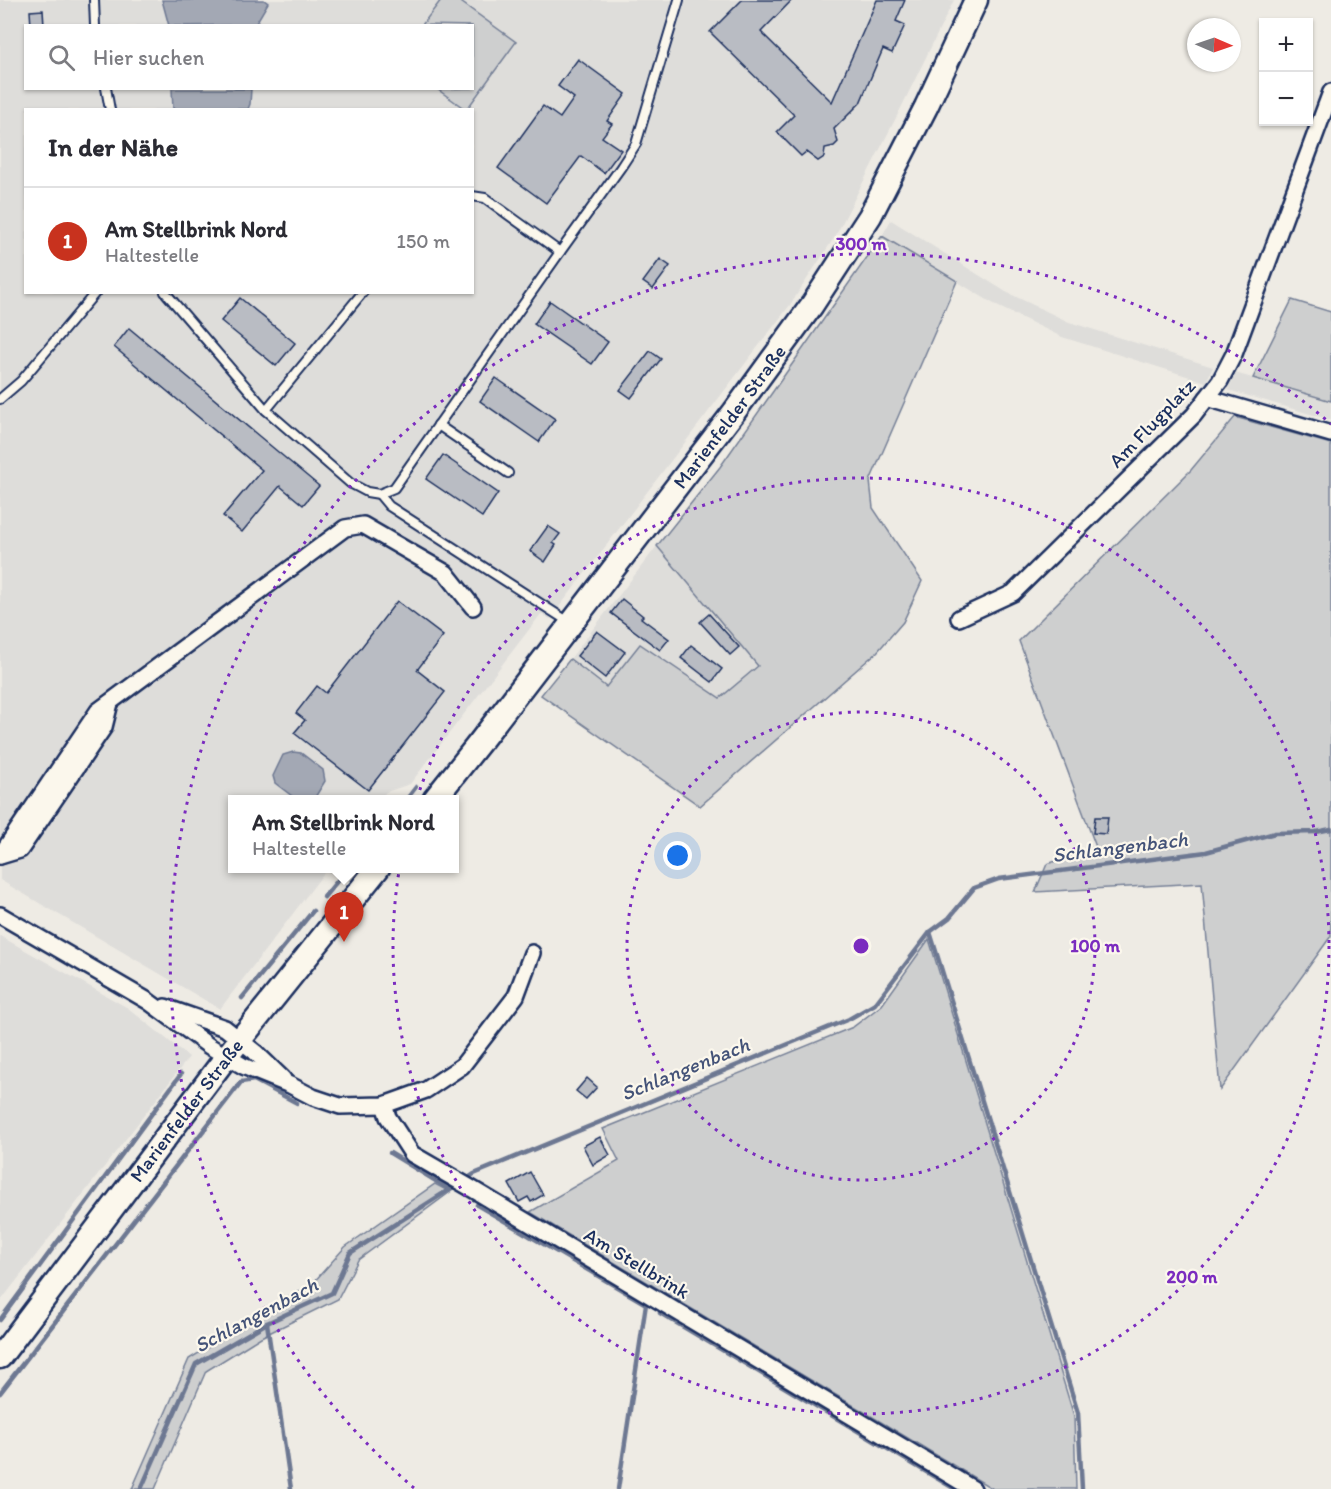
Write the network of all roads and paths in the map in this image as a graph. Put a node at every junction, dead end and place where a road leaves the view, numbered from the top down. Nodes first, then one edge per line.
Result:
1 (94, 0) edge
2 (679, 0) edge
3 (976, 0) edge
4 (95, 24) edge
5 (106, 90) edge
6 (1331, 92) edge
7 (110, 108) edge
8 (474, 196) edge
9 (560, 252) junction
10 (94, 294) edge
11 (167, 294) edge
12 (361, 294) edge
13 (1207, 398) junction
14 (0, 399) edge
15 (266, 410) junction
16 (438, 425) junction
17 (1331, 434) edge
18 (508, 473) dead end
19 (379, 494) junction
20 (473, 607) dead end
21 (960, 618) dead end
22 (571, 624) junction
23 (438, 795) edge
24 (0, 856) edge
25 (374, 873) edge
26 (0, 915) edge
27 (532, 953) dead end
28 (148, 1001) junction
29 (234, 1048) junction
30 (290, 1085) junction
31 (384, 1105) junction
32 (0, 1357) edge
33 (973, 1489) edge

1 - 4 lane
2 - 9 lane
3 - 22 main road, Marienfelder Straße
5 - 7 lane
6 - 13 street, Am Flugplatz
8 - 9 lane
9 - 16 lane
10 - 14 lane
11 - 15 lane
12 - 15 lane
13 - 17 street
13 - 21 street, Am Flugplatz
15 - 19 lane
16 - 18 lane
16 - 19 lane
19 - 22 lane
20 - 24 street
22 - 23 main road, Marienfelder Straße
25 - 29 main road, Marienfelder Straße
26 - 28 street
27 - 31 street
28 - 29 street
28 - 29 street
29 - 30 street
29 - 30 street
29 - 32 main road, Marienfelder Straße
30 - 31 street
31 - 33 street, Am Stellbrink

